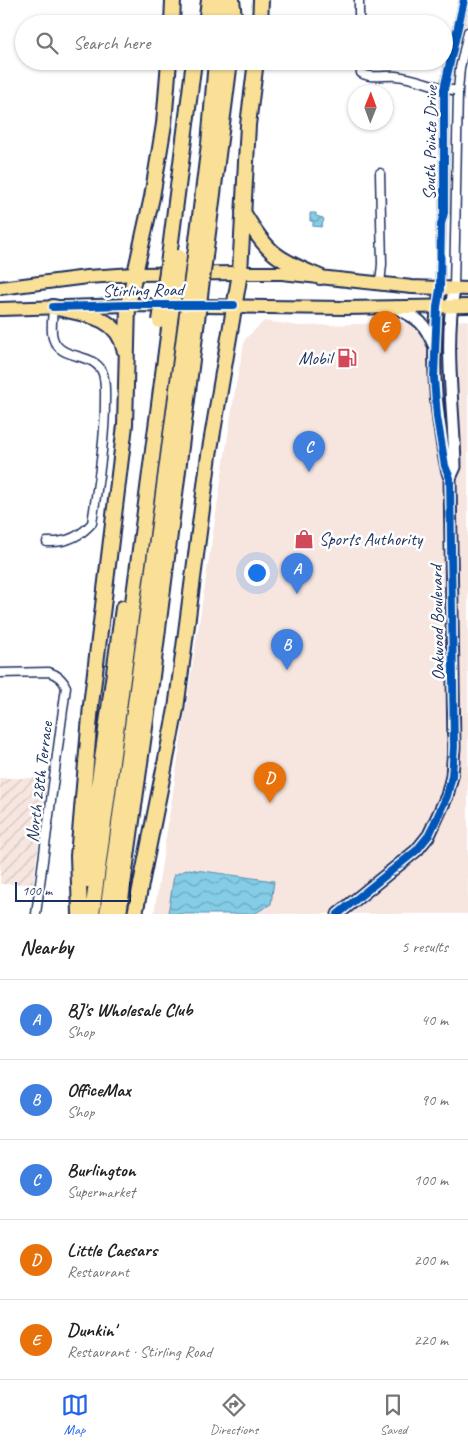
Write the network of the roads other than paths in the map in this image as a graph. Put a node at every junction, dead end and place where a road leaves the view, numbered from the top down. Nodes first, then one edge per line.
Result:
1 (173, 0) edge
2 (200, 0) edge
3 (209, 0) edge
4 (221, 0) edge
5 (232, 0) edge
6 (236, 0) edge
7 (262, 0) edge
8 (359, 0) edge
9 (464, 0) edge
10 (172, 15) edge
11 (199, 15) edge
12 (207, 15) edge
13 (220, 15) edge
14 (234, 15) edge
15 (235, 15) edge
16 (261, 15) edge
17 (359, 15) edge
18 (468, 32) edge
19 (453, 49) edge
20 (168, 70) edge
21 (193, 70) edge
22 (201, 70) edge
23 (215, 70) edge
24 (229, 70) edge
25 (255, 70) edge
26 (361, 70) edge
27 (448, 70) edge
28 (444, 89) junction
29 (458, 91) junction
30 (380, 173) dead end
31 (243, 211) junction
32 (200, 256) junction
33 (174, 257) junction
34 (240, 273) junction
35 (134, 274) junction
36 (320, 277) junction
37 (380, 284) junction
38 (0, 288) edge
39 (440, 289) junction
40 (454, 289) junction
41 (468, 289) edge
42 (128, 305) junction
43 (234, 305) junction
44 (452, 306) junction
45 (468, 306) edge
46 (53, 307) junction
47 (394, 307) junction
48 (437, 307) junction
49 (0, 309) edge
50 (191, 320) junction
51 (165, 321) junction
52 (435, 347) junction
53 (127, 362) junction
54 (450, 478) junction
55 (46, 542) dead end
56 (0, 673) edge
57 (36, 914) edge
58 (80, 914) edge
59 (92, 914) edge
60 (107, 914) edge
61 (119, 914) edge
62 (135, 914) edge
63 (338, 914) edge

1 - 10 highway
2 - 11 highway
3 - 12 highway
4 - 13 highway
5 - 14 highway
6 - 15 highway
7 - 16 highway
8 - 17 street
9 - 19 street, South Pointe Drive
18 - 29 street, South Pointe Drive
20 - 35 highway
21 - 33 highway
22 - 33 highway
23 - 32 highway
24 - 32 highway
25 - 31 highway
26 - 28 street
27 - 28 street, South Pointe Drive
28 - 29 street
28 - 39 street, South Pointe Drive
29 - 40 street, South Pointe Drive
30 - 37 street
31 - 34 highway
31 - 36 highway
32 - 50 highway, bridge
33 - 51 highway, bridge
34 - 35 main road, Stirling Road
34 - 36 main road, Stirling Road
34 - 43 highway
35 - 38 main road, Stirling Road
35 - 42 highway
36 - 37 main road, Stirling Road
37 - 39 main road, Stirling Road
39 - 40 main road, Stirling Road
39 - 48 street, Oakwood Boulevard
40 - 41 main road, Stirling Road
40 - 44 street, Oakwood Boulevard
42 - 43 main road, Stirling Road
42 - 46 main road, Stirling Road
42 - 53 highway
43 - 47 main road, Stirling Road
43 - 62 highway
44 - 45 main road, Stirling Road
44 - 48 main road, Stirling Road
44 - 54 street, Oakwood Boulevard
46 - 49 main road, Stirling Road
46 - 53 highway
46 - 55 street
47 - 48 main road, Stirling Road
47 - 52 street
48 - 52 street, Oakwood Boulevard
50 - 60 highway
50 - 61 highway
51 - 58 highway
51 - 59 highway
52 - 54 street, Oakwood Boulevard
53 - 58 highway
54 - 63 street, Oakwood Boulevard
56 - 57 street, North 28th Terrace

